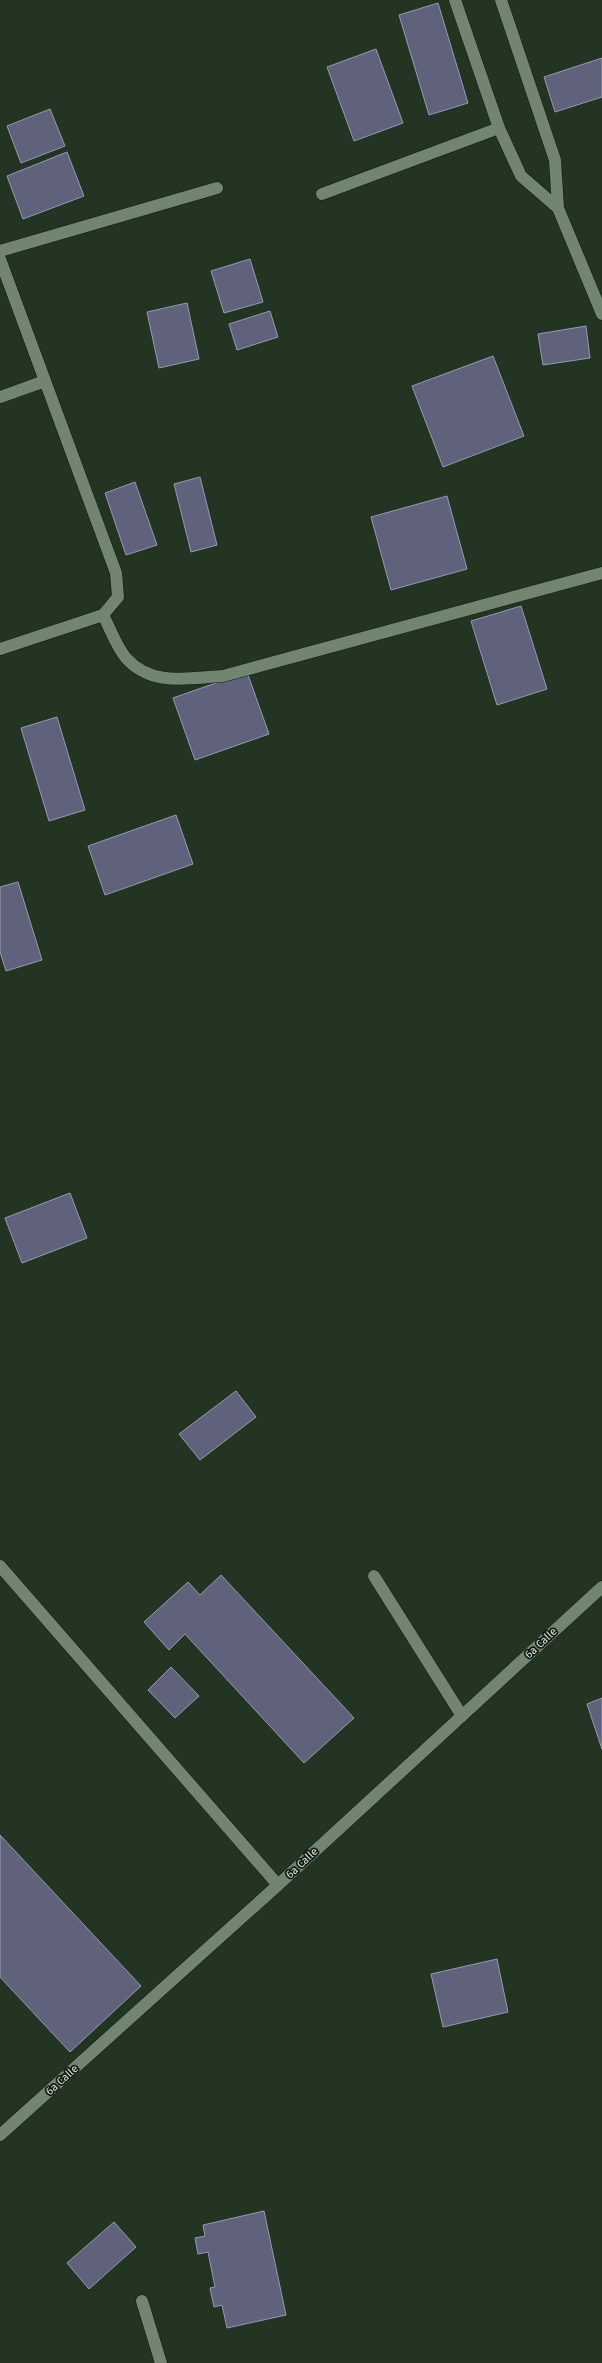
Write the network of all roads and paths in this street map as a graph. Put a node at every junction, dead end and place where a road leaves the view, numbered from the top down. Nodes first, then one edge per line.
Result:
1 (456, 0) edge
2 (501, 0) edge
3 (499, 128) junction
4 (217, 188) dead end
5 (322, 194) dead end
6 (558, 208) junction
7 (0, 251) edge
8 (0, 259) edge
9 (602, 314) edge
10 (45, 381) junction
11 (0, 397) edge
12 (602, 573) edge
13 (103, 615) junction
14 (0, 649) edge
15 (0, 1566) edge
16 (374, 1576) dead end
17 (602, 1587) edge
18 (462, 1716) junction
19 (278, 1885) junction
20 (0, 2135) edge
21 (142, 2300) dead end
22 (161, 2363) edge

1 - 3 street
2 - 6 street
3 - 5 street
3 - 6 street
4 - 7 street
6 - 9 street
8 - 10 street
10 - 11 street
10 - 13 street
12 - 13 street
13 - 14 street
15 - 19 street
16 - 18 street
17 - 18 street, 6a Calle
18 - 19 street, 6a Calle
19 - 20 street, 6a Calle
21 - 22 street

